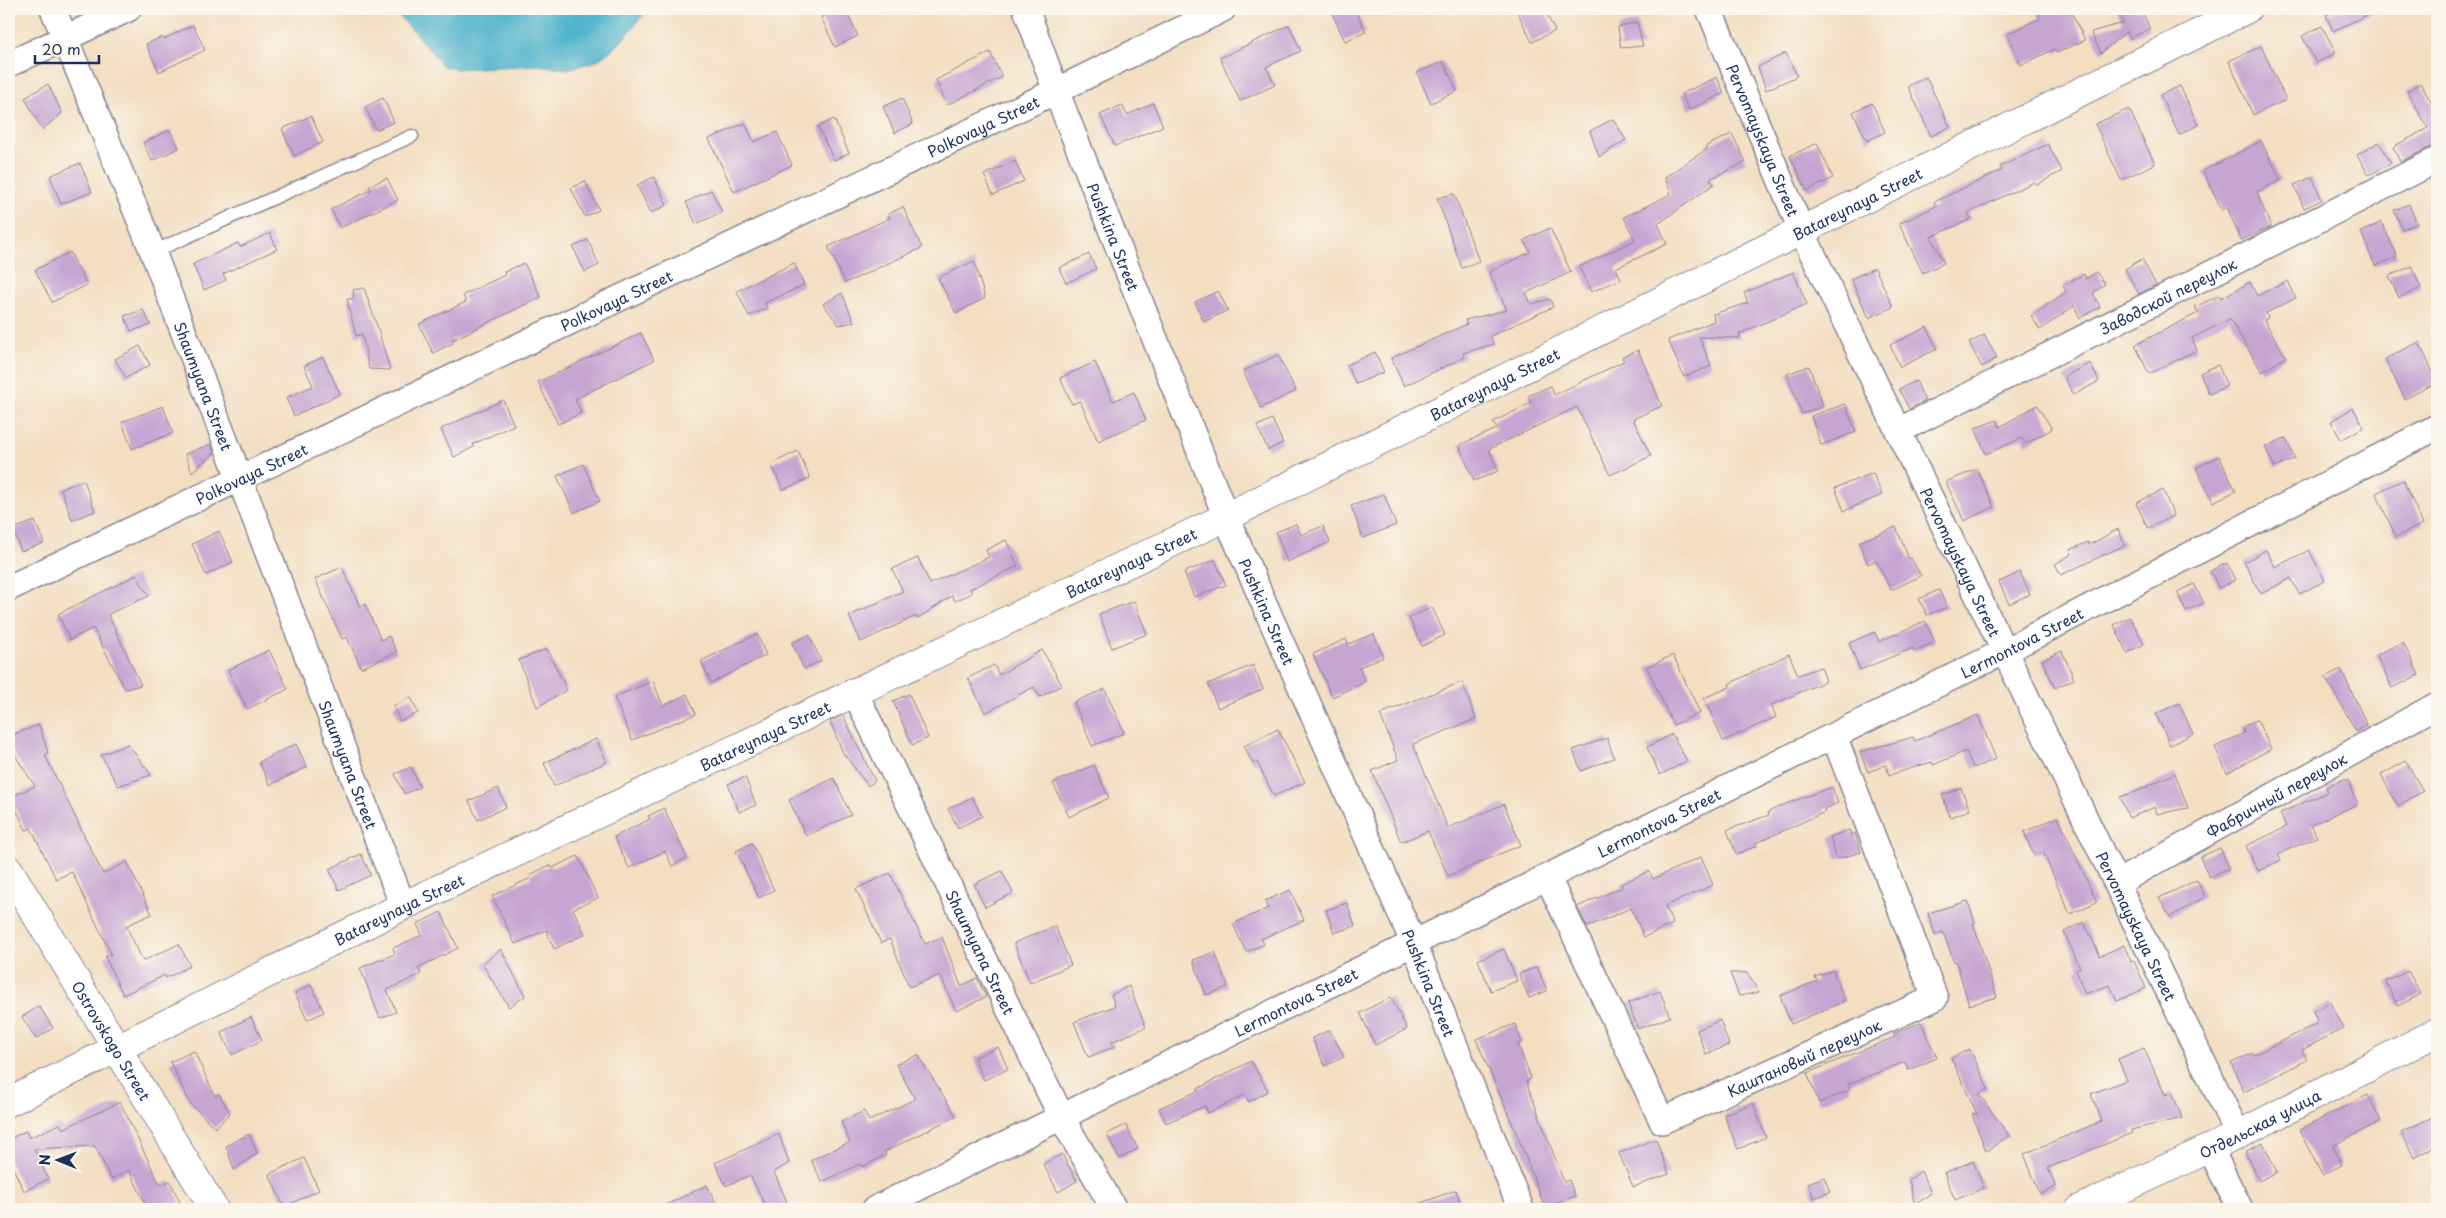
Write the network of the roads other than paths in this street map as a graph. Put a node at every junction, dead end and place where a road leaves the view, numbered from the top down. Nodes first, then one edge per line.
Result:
1 (54, 9) edge
2 (128, 9) edge
3 (1026, 9) edge
4 (1223, 9) edge
5 (1709, 9) edge
6 (2248, 9) edge
7 (65, 38) junction
8 (9, 64) edge
9 (1056, 91) junction
10 (412, 136) dead end
11 (2437, 160) edge
12 (1802, 232) junction
13 (153, 252) junction
14 (2437, 427) edge
15 (1898, 431) junction
16 (240, 479) junction
17 (1226, 517) junction
18 (9, 588) edge
19 (2005, 652) junction
20 (854, 691) junction
21 (2437, 705) edge
22 (1834, 736) junction
23 (9, 870) edge
24 (1548, 878) junction
25 (2117, 883) junction
26 (403, 906) junction
27 (1414, 944) junction
28 (2437, 1032) edge
29 (117, 1049) junction
30 (9, 1102) edge
31 (1062, 1118) junction
32 (2238, 1135) junction
33 (2210, 1148) junction
34 (214, 1209) edge
35 (875, 1209) edge
36 (1114, 1209) edge
37 (1521, 1209) edge
38 (2080, 1209) edge
39 (2240, 1209) edge

1 - 7 street, Shaumyana Street
2 - 7 street
3 - 9 street, Pushkina Street
4 - 9 street, Polkovaya Street
5 - 12 street, Pervomayskaya Street
6 - 12 street, Batareynaya Street
7 - 8 street
7 - 13 street, Shaumyana Street
9 - 16 street, Polkovaya Street
9 - 17 street, Pushkina Street
10 - 13 lane
11 - 15 street, Заводской переулок
12 - 15 street, Pervomayskaya Street
12 - 17 street, Batareynaya Street
13 - 16 street, Shaumyana Street
14 - 19 street, Lermontova Street
15 - 19 street, Pervomayskaya Street
16 - 18 street, Polkovaya Street
16 - 26 street, Shaumyana Street
17 - 20 street, Batareynaya Street
17 - 27 street, Pushkina Street
19 - 22 street, Lermontova Street
19 - 25 street, Pervomayskaya Street
20 - 26 street, Batareynaya Street
20 - 31 street, Shaumyana Street
21 - 25 street, Фабричный переулок
22 - 24 street, Lermontova Street
22 - 24 street, Каштановый переулок
23 - 29 street, Ostrovskogo Street
24 - 27 street, Lermontova Street
25 - 32 street, Pervomayskaya Street
26 - 29 street, Batareynaya Street
27 - 31 street, Lermontova Street
27 - 37 street, Pushkina Street
28 - 32 street, Отдельская улица
29 - 30 street, Batareynaya Street
29 - 34 street, Ostrovskogo Street
31 - 35 street, Lermontova Street
31 - 36 street, Shaumyana Street
32 - 33 street, Отдельская улица
33 - 38 street, Отдельская улица
33 - 39 street

